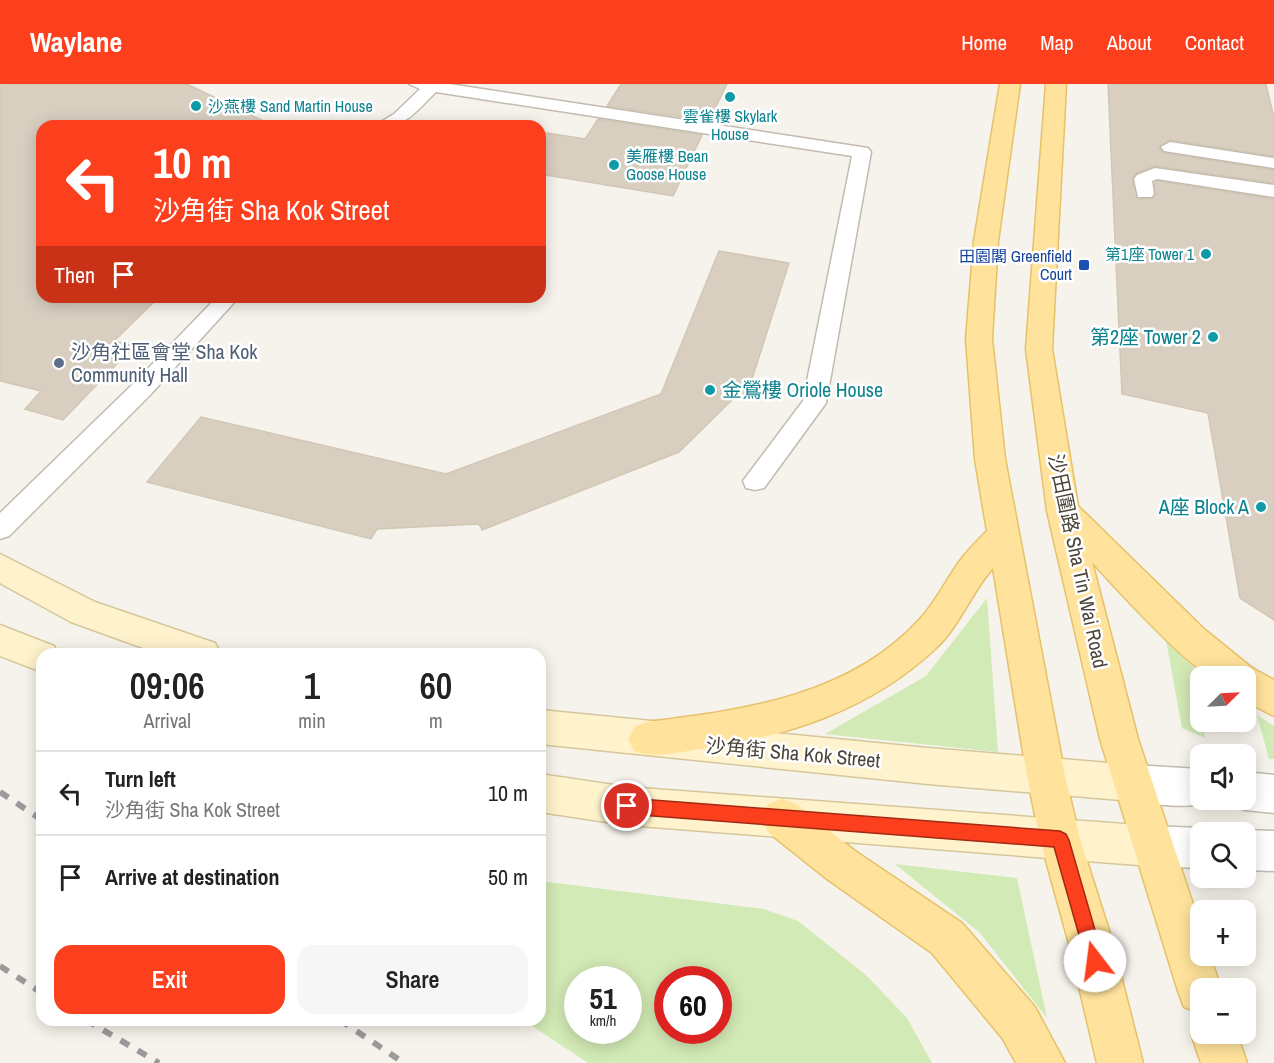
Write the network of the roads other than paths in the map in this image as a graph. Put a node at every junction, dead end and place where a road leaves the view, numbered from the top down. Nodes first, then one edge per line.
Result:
1 (1010, 84) edge
2 (1056, 84) edge
3 (428, 85) edge
4 (402, 120) edge
5 (1170, 147) dead end
6 (1274, 163) edge
7 (1274, 191) edge
8 (1145, 193) dead end
9 (223, 303) edge
10 (755, 481) dead end
11 (1063, 511) junction
12 (0, 529) edge
13 (1002, 536) junction
14 (0, 567) edge
15 (0, 640) edge
16 (186, 648) edge
17 (36, 655) edge
18 (1226, 666) edge
19 (1256, 688) edge
20 (1274, 700) edge
21 (546, 728) edge
22 (647, 739) junction
23 (1047, 776) junction
24 (1133, 783) junction
25 (1190, 787) edge
26 (1256, 792) edge
27 (546, 794) edge
28 (1274, 794) edge
29 (782, 818) junction
30 (1060, 840) junction
31 (1151, 846) junction
32 (1190, 848) edge
33 (1256, 850) edge
34 (1274, 851) edge
35 (1196, 978) edge
36 (1217, 1044) edge
37 (1042, 1063) edge
38 (1120, 1063) edge
39 (1224, 1063) edge

1 - 13 main road
2 - 11 main road, 沙田圍路 Sha Tin Wai Road
3 - 4 lane
3 - 10 lane
5 - 6 lane
7 - 8 lane
9 - 12 lane
11 - 18 main road
11 - 24 main road, 沙田圍路 Sha Tin Wai Road
13 - 22 main road
13 - 23 main road
14 - 16 main road
15 - 17 main road
19 - 20 main road
21 - 22 main road, 沙角街 Sha Kok Street
22 - 23 main road, 沙角街 Sha Kok Street
23 - 24 main road
23 - 30 main road
24 - 25 street
24 - 31 main road, 沙田圍路 Sha Tin Wai Road
26 - 28 street
27 - 29 main road
29 - 30 main road
29 - 37 main road
30 - 31 main road
30 - 38 main road
31 - 32 street
31 - 35 main road, 沙田圍路 Sha Tin Wai Road
33 - 34 street
36 - 39 main road

